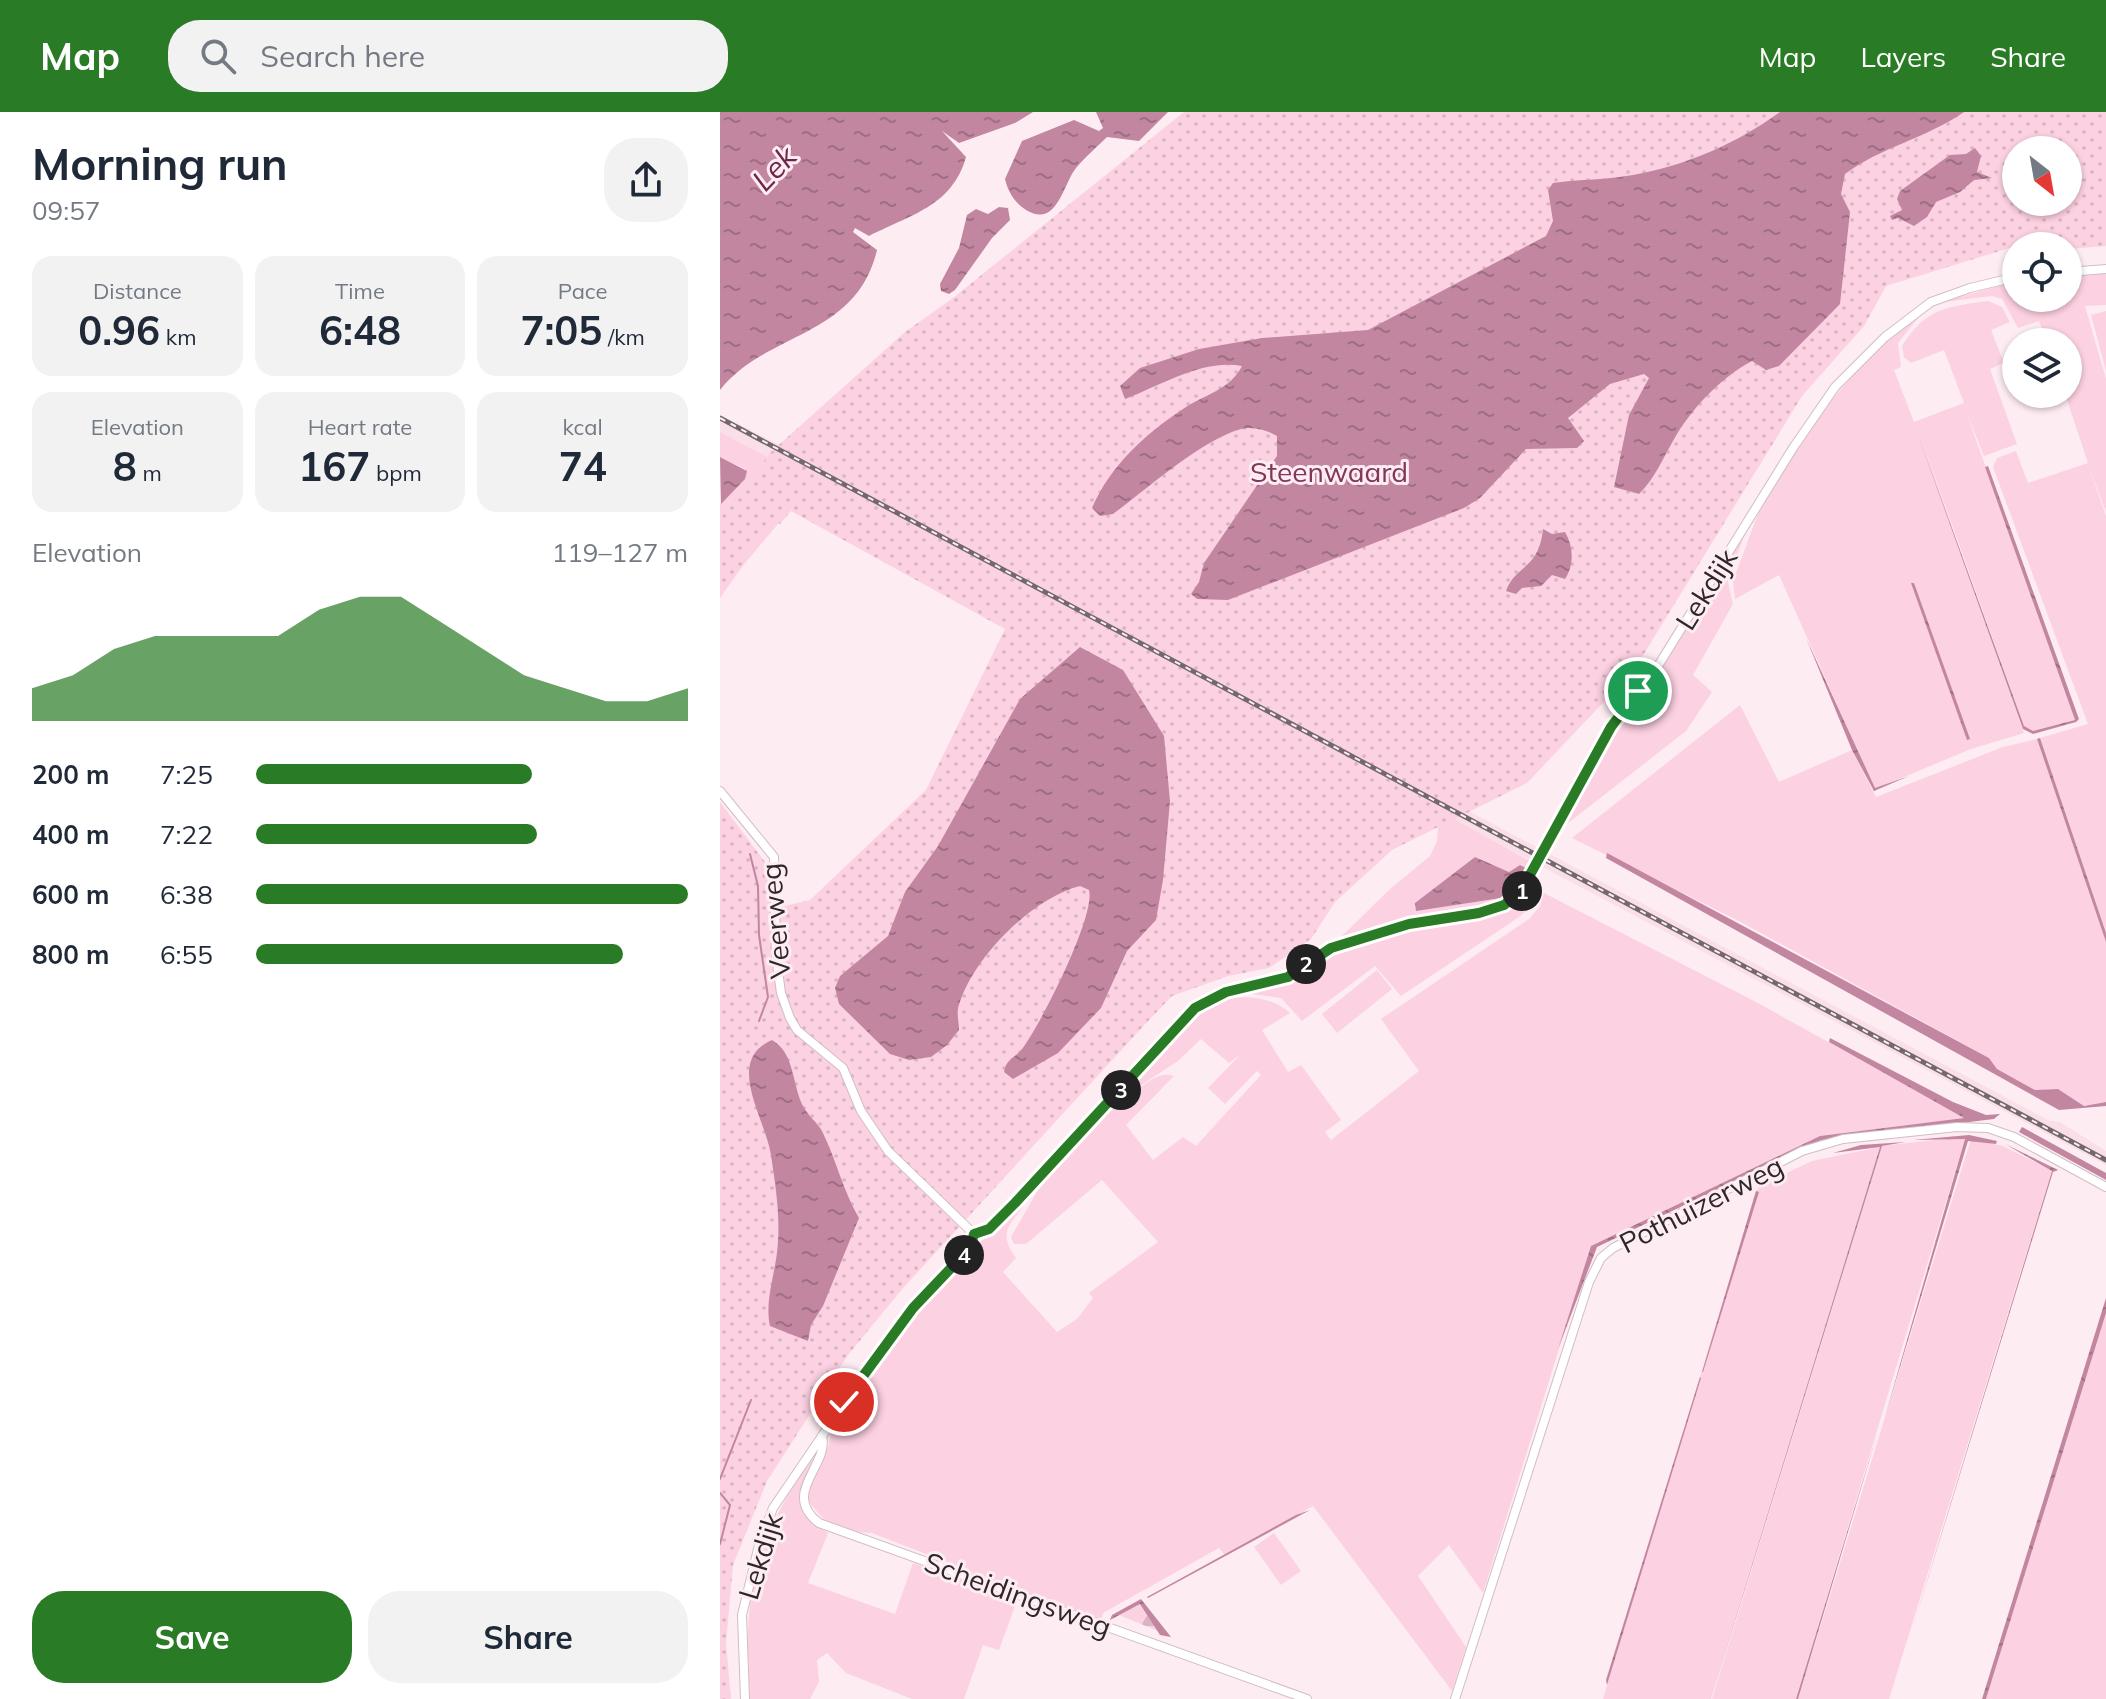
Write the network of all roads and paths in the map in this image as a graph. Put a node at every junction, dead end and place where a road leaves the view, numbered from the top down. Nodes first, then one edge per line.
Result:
1 (2106, 269) edge
2 (2082, 271) edge
3 (2002, 280) edge
4 (720, 791) edge
5 (2106, 1187) edge
6 (974, 1234) junction
7 (822, 1436) junction
8 (745, 1699) edge
9 (1307, 1699) edge
10 (1455, 1699) edge

1 - 2 street
3 - 6 street, Lekdijk
4 - 6 street, Veerweg
5 - 10 street, Pothuizerweg
6 - 7 street, Lekdijk
7 - 8 street, Lekdijk
7 - 9 street, Scheidingsweg

